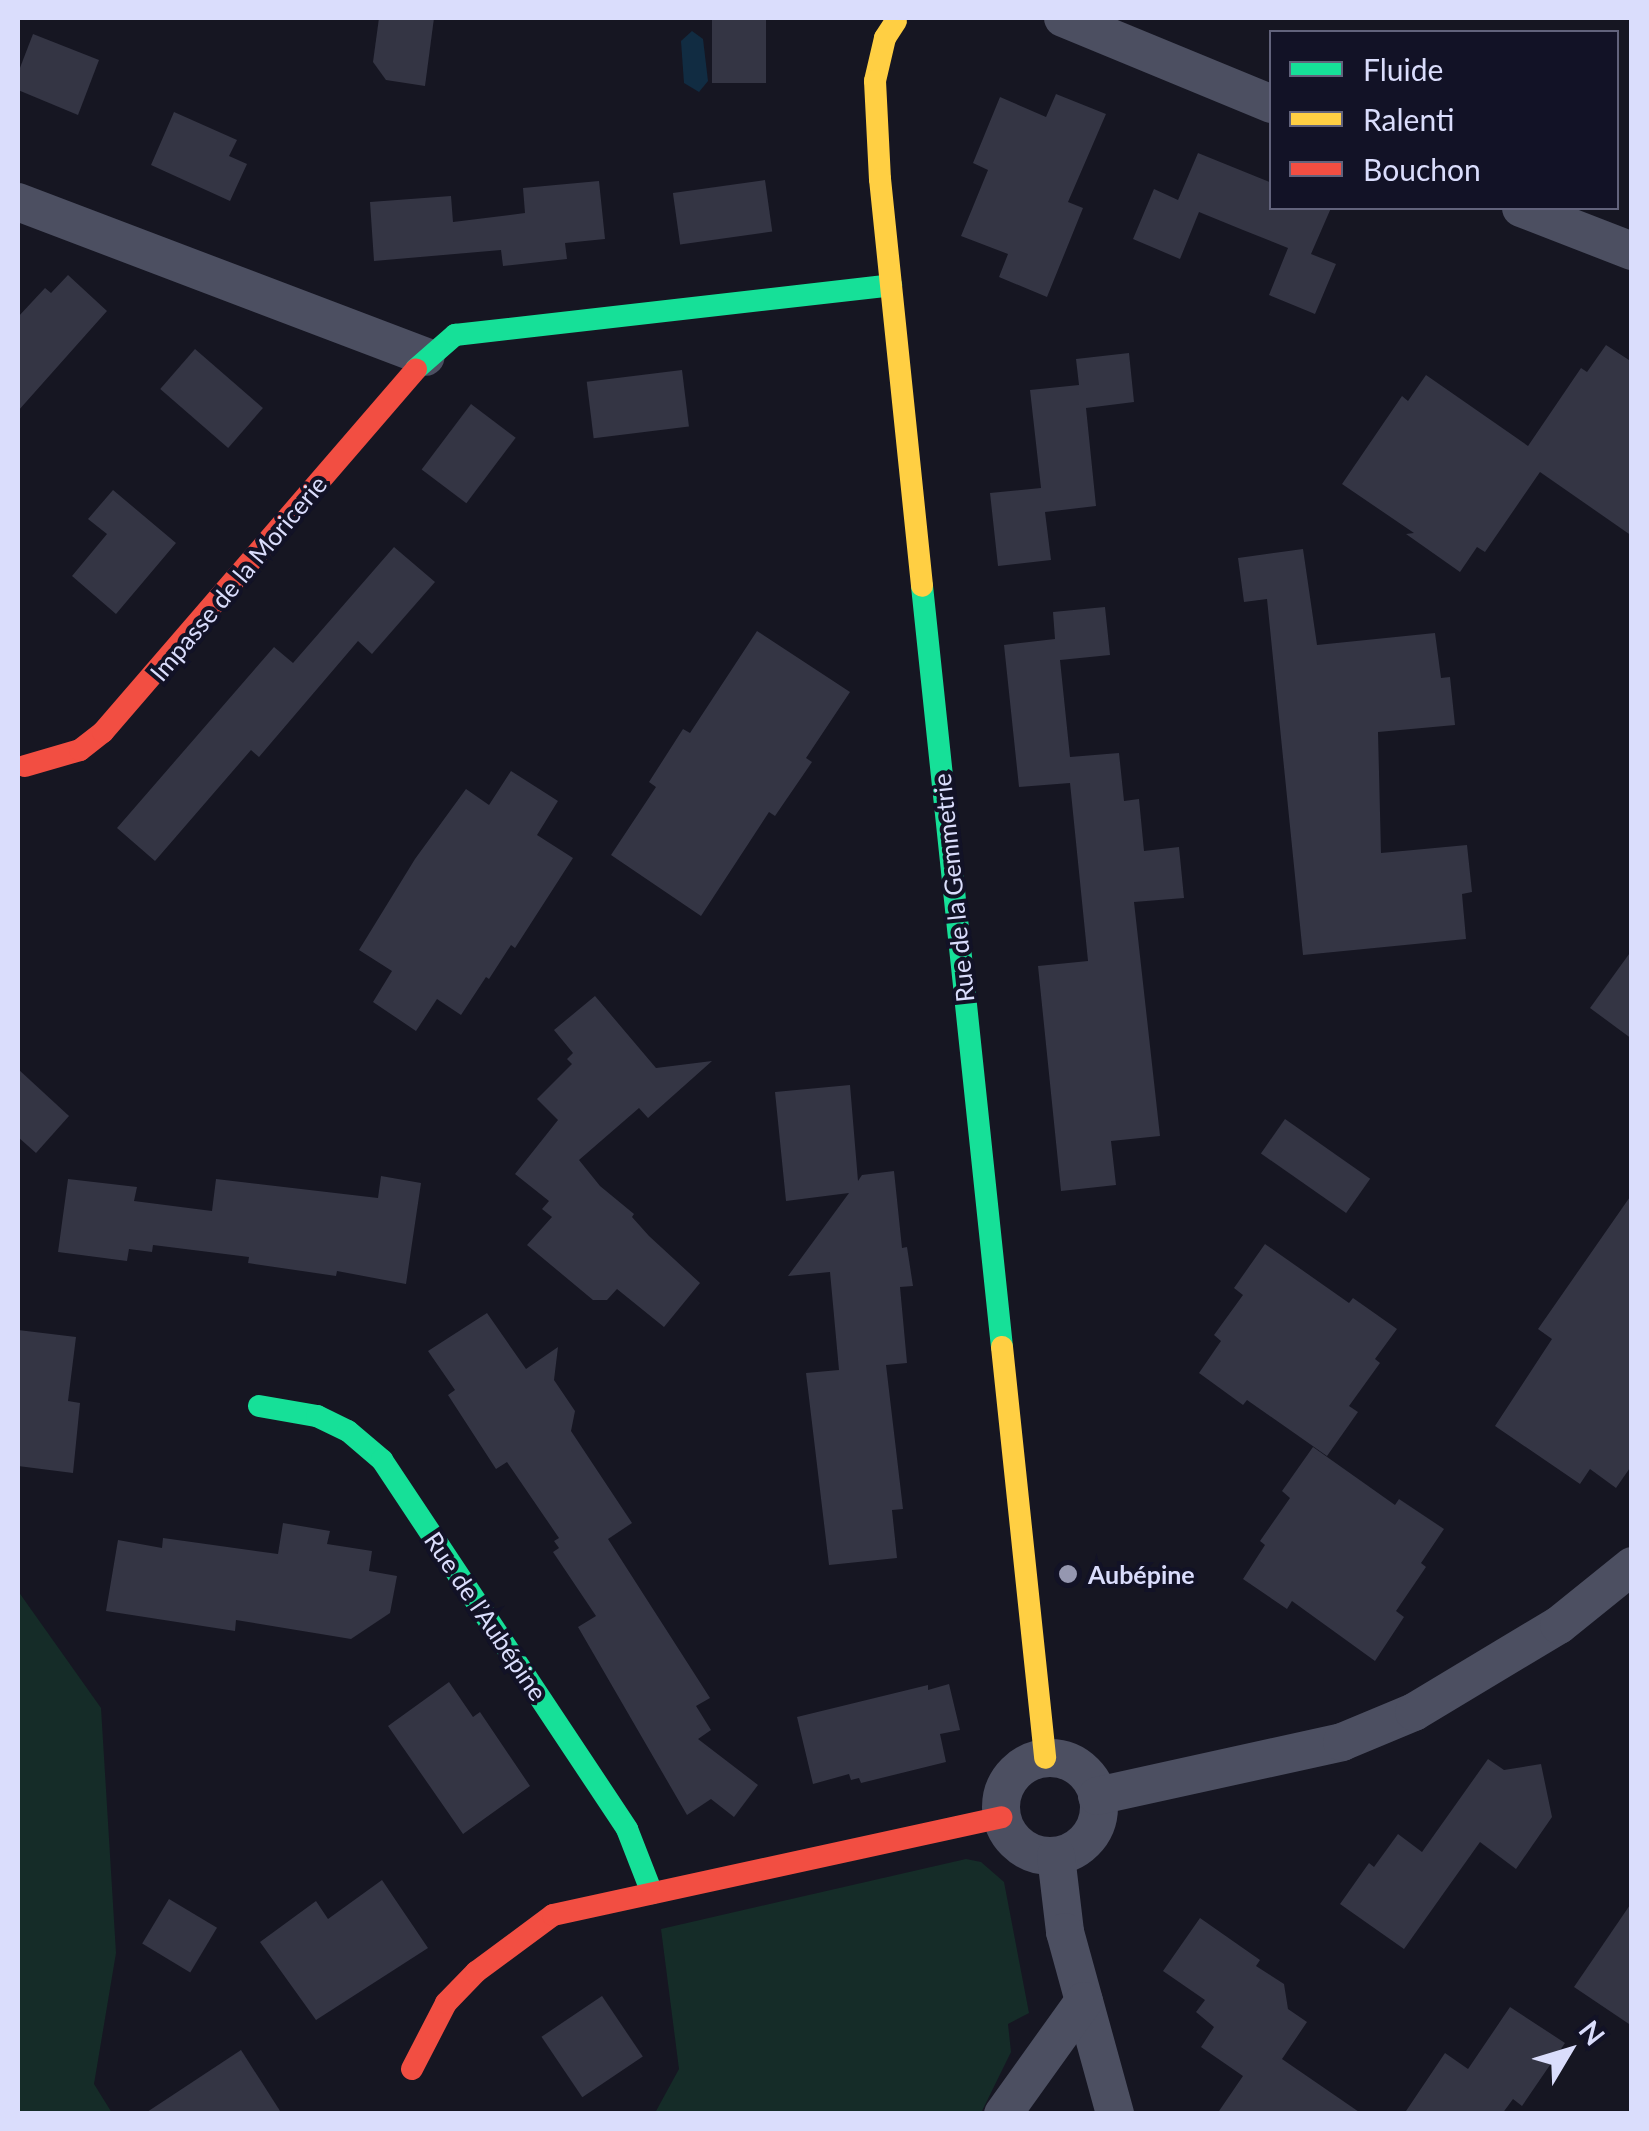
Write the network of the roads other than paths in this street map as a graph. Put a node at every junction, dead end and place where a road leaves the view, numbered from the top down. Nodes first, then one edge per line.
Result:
1 (1063, 18) edge
2 (903, 19) edge
3 (1269, 103) edge
4 (18, 202) edge
5 (1526, 210) edge
6 (1632, 251) edge
7 (891, 285) junction
8 (426, 357) junction
9 (26, 766) dead end
10 (260, 1406) dead end
11 (1632, 1566) edge
12 (1045, 1758) junction
13 (1097, 1796) junction
14 (1001, 1817) junction
15 (1056, 1856) junction
16 (652, 1893) junction
17 (1084, 2001) junction
18 (412, 2069) dead end
19 (1004, 2114) edge
20 (1115, 2114) edge

1 - 3 street
2 - 7 street, Rue de la Gemmetrie
4 - 8 street
5 - 6 street
7 - 8 street, Impasse de la Moricerie
7 - 12 street, Rue de la Gemmetrie
8 - 9 street, Impasse de la Moricerie
10 - 16 street, Rue de l’Aubépine
11 - 13 street
12 - 13 street
12 - 14 street
13 - 15 street
14 - 15 street
14 - 16 street
15 - 17 street
16 - 18 street
17 - 19 street
17 - 20 street

